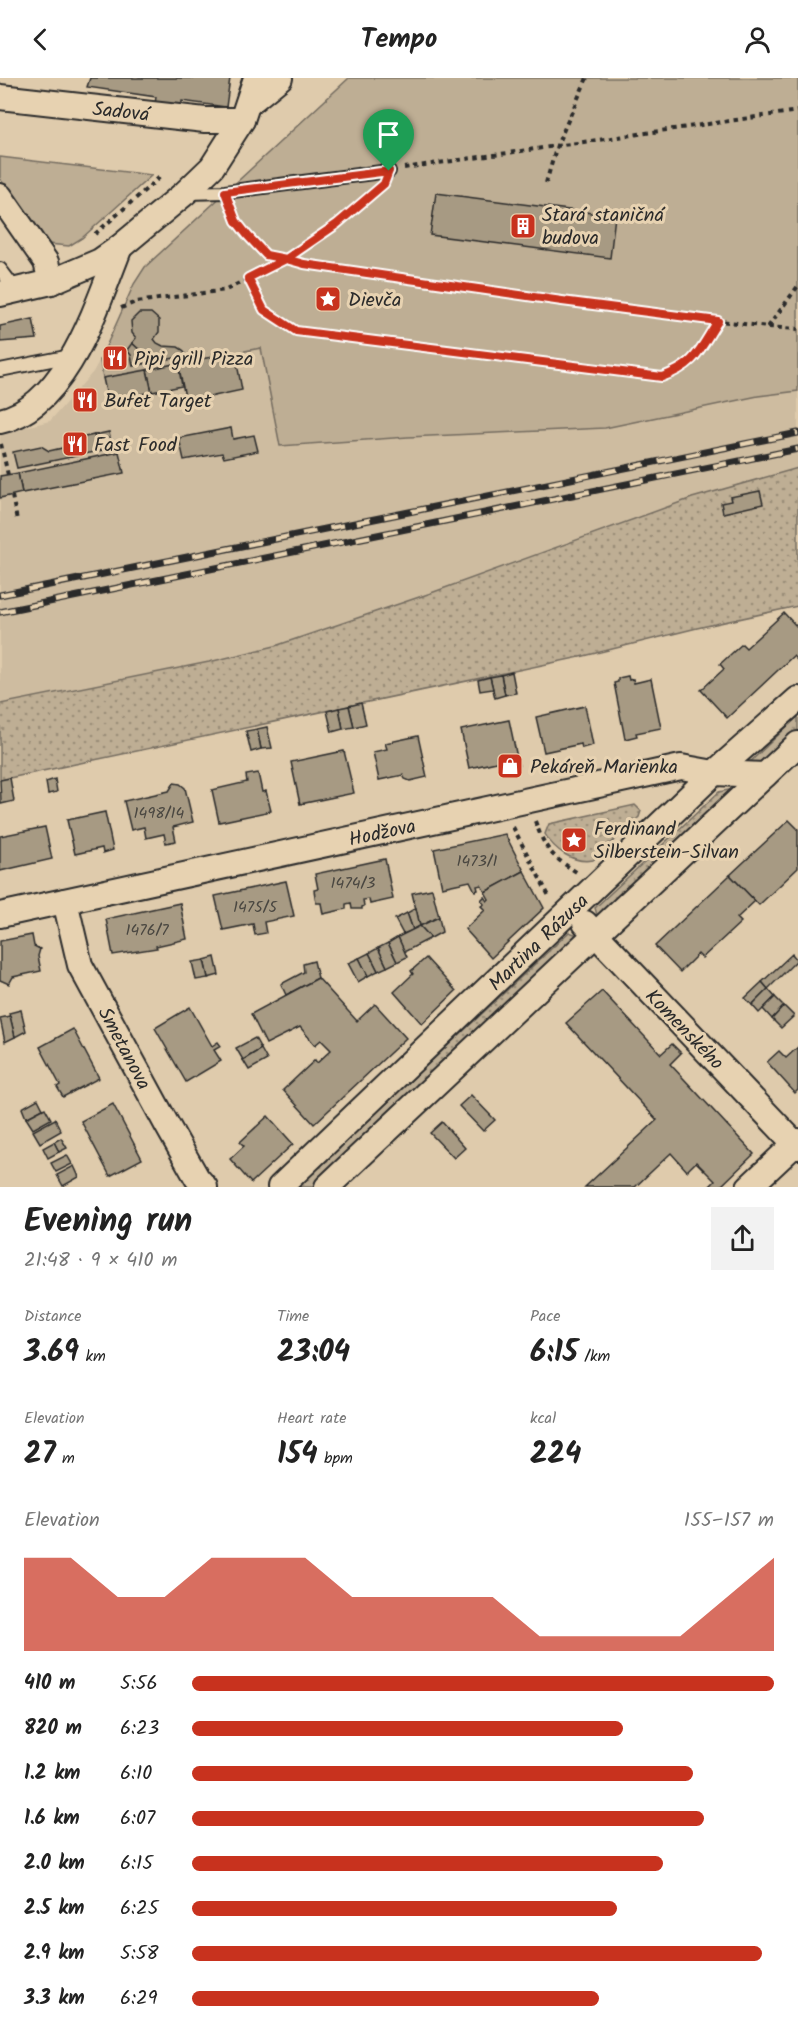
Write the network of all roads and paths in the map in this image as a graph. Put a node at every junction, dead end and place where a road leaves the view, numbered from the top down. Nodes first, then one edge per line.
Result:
1 (256, 78) edge
2 (280, 78) edge
3 (587, 78) edge
4 (0, 97) edge
5 (798, 111) edge
6 (245, 112) junction
7 (557, 145) junction
8 (389, 171) junction
9 (159, 177) dead end
10 (546, 183) dead end
11 (225, 192) junction
12 (185, 193) junction
13 (0, 196) edge
14 (88, 240) dead end
15 (120, 248) junction
16 (286, 259) junction
17 (0, 269) edge
18 (248, 278) junction
19 (51, 282) junction
20 (798, 286) edge
21 (8, 292) edge
22 (113, 311) dead end
23 (718, 321) junction
24 (768, 327) junction
25 (798, 328) edge
26 (73, 356) junction
27 (0, 370) edge
28 (0, 421) edge
29 (0, 440) edge
30 (8, 475) dead end
31 (12, 496) dead end
32 (17, 520) dead end
33 (798, 699) edge
34 (798, 744) edge
35 (714, 773) junction
36 (765, 775) junction
37 (534, 819) dead end
38 (511, 824) dead end
39 (584, 877) dead end
40 (65, 901) junction
41 (563, 908) junction
42 (0, 915) edge
43 (596, 934) junction
44 (797, 1144) edge
45 (205, 1187) edge
46 (280, 1187) edge
47 (327, 1187) edge
48 (749, 1187) edge

1 - 6 street
2 - 6 street
3 - 7 path
4 - 6 street, Sadová
5 - 7 path
6 - 12 street
7 - 8 path
7 - 10 path
8 - 11 lane
8 - 16 path
9 - 14 path
11 - 12 lane
11 - 16 path
12 - 15 street
13 - 19 street
15 - 19 street
15 - 26 street
16 - 18 path
16 - 23 path
17 - 21 lane
18 - 22 path
18 - 23 path
19 - 21 street
20 - 24 path
23 - 24 path
24 - 25 path
26 - 27 lane
26 - 28 street
29 - 30 path
31 - 32 path
33 - 35 street, Martina Rázusa
34 - 36 street, Martina Rázusa
35 - 36 street, Hodžova
35 - 40 street, Hodžova
35 - 41 street, Martina Rázusa
36 - 43 street, Martina Rázusa
37 - 39 path
38 - 41 path
40 - 42 street, Hodžova
40 - 45 street, Smetanova
41 - 43 street, Komenského
41 - 46 street, Martina Rázusa
43 - 44 street, Komenského
43 - 47 street, Martina Rázusa
44 - 48 street

